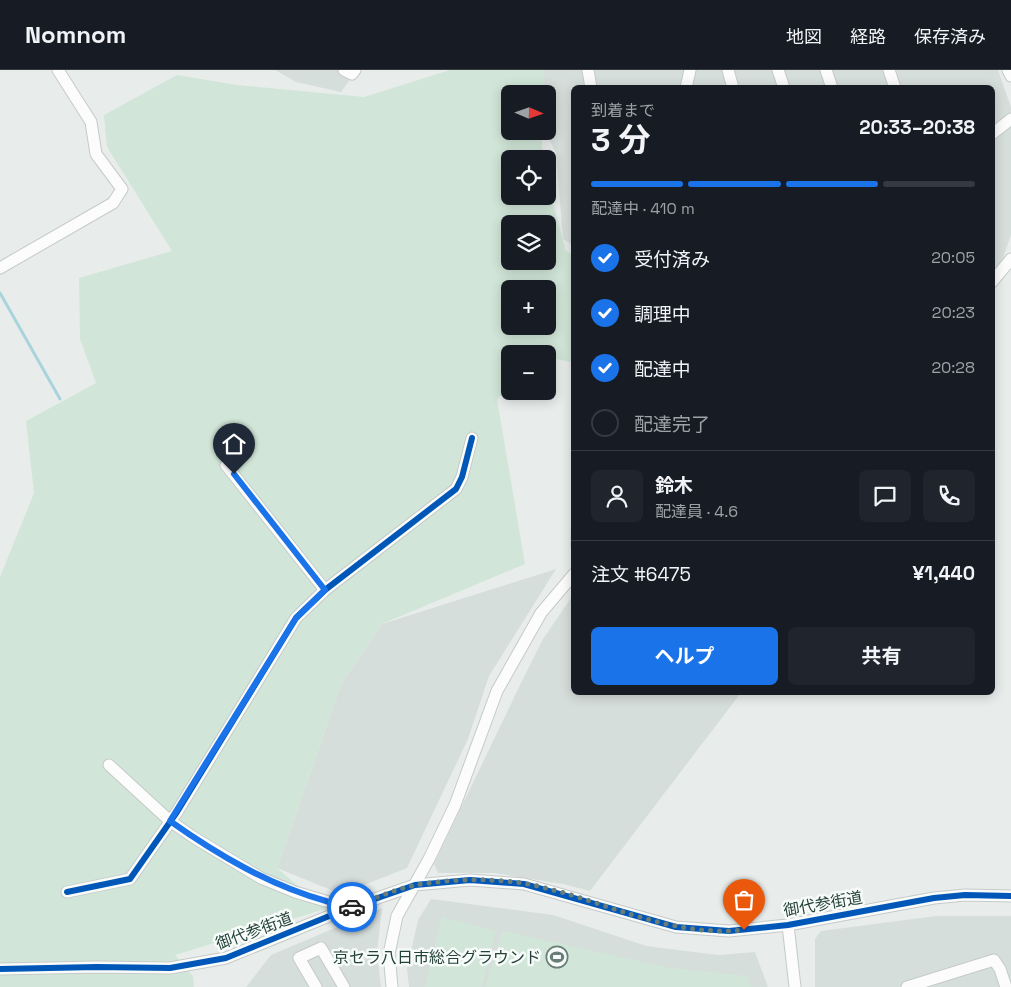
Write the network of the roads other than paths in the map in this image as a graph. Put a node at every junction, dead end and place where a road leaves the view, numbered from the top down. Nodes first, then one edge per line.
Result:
1 (58, 70) edge
2 (344, 70) edge
3 (355, 70) edge
4 (588, 70) edge
5 (690, 70) edge
6 (728, 70) edge
7 (778, 70) edge
8 (826, 70) edge
9 (889, 70) edge
10 (1008, 70) edge
11 (1011, 76) edge
12 (590, 85) edge
13 (687, 85) edge
14 (732, 85) edge
15 (783, 85) edge
16 (831, 85) edge
17 (894, 85) edge
18 (1011, 119) edge
19 (995, 132) edge
20 (1011, 259) edge
21 (0, 268) edge
22 (995, 278) edge
23 (472, 438) dead end
24 (226, 465) dead end
25 (571, 578) edge
26 (325, 590) junction
27 (109, 765) dead end
28 (170, 821) junction
29 (415, 885) junction
30 (67, 892) dead end
31 (1011, 896) edge
32 (349, 908) junction
33 (788, 925) junction
34 (0, 969) edge
35 (316, 987) edge
36 (344, 987) edge
37 (392, 987) edge
38 (795, 987) edge
39 (907, 987) edge
40 (1006, 987) edge

1 - 21 street
2 - 3 street
4 - 12 street
5 - 13 street
6 - 14 street
7 - 15 street
8 - 16 street
9 - 17 street
10 - 11 street
18 - 19 street
20 - 22 street
23 - 26 street
24 - 26 street
25 - 29 street
26 - 28 street
27 - 28 street
28 - 30 street
28 - 32 street
29 - 32 street, 御代参街道
29 - 33 street, 御代参街道
29 - 37 street
31 - 33 street, 御代参街道
32 - 34 street, 御代参街道
33 - 38 street
35 - 36 street
39 - 40 street

